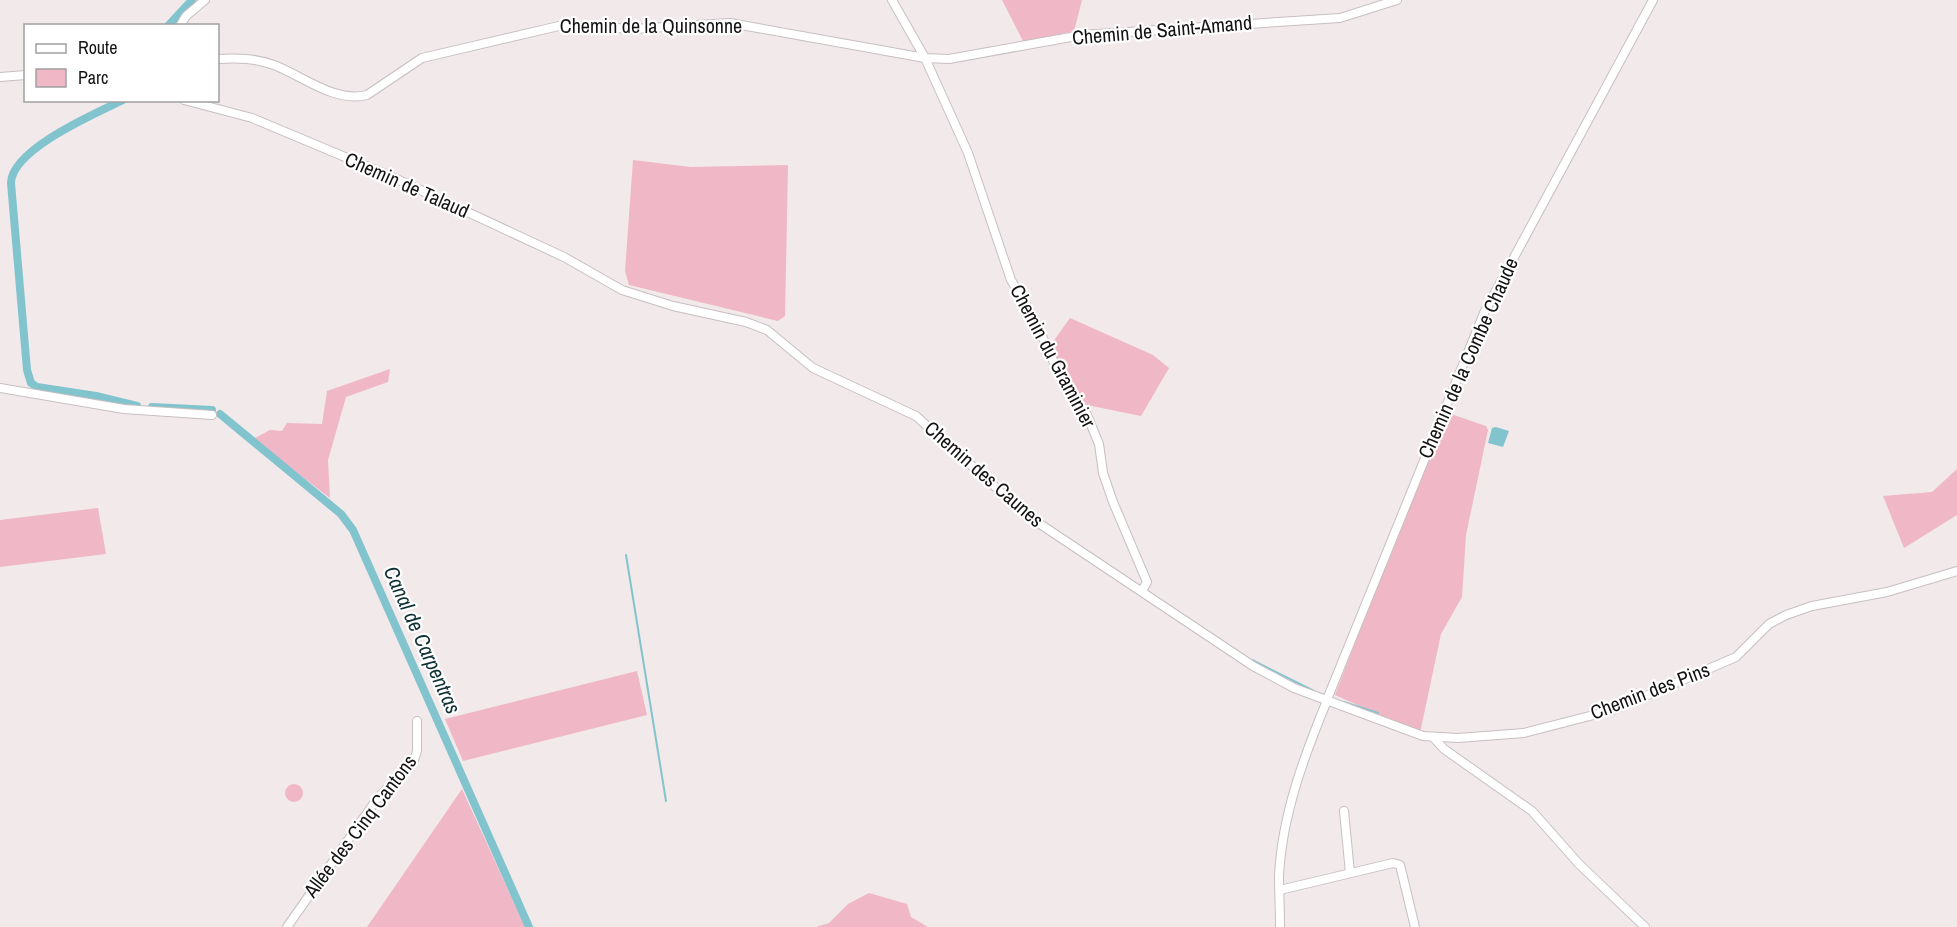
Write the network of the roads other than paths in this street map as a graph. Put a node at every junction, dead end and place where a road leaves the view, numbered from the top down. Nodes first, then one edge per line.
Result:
1 (205, 0) edge
2 (892, 0) edge
3 (1397, 0) edge
4 (1653, 0) edge
5 (182, 24) edge
6 (925, 58) junction
7 (219, 59) edge
8 (24, 75) edge
9 (0, 77) edge
10 (192, 102) edge
11 (622, 290) joint
12 (0, 388) edge
13 (212, 415) dead end
14 (1957, 571) edge
15 (1142, 591) junction
16 (1328, 699) junction
17 (417, 721) dead end
18 (1434, 738) junction
19 (1344, 811) dead end
20 (1350, 873) junction
21 (1280, 890) junction
22 (287, 927) edge
23 (1280, 927) edge
24 (1415, 927) edge
25 (1645, 927) edge

1 - 5 street
2 - 6 street
3 - 6 street, Chemin de Saint-Amand
4 - 16 street, Chemin de la Combe Chaude
6 - 7 street, Chemin de la Quinsonne
6 - 15 street, Chemin du Graminier
8 - 9 street
10 - 11 street, Chemin de Talaud
11 - 15 street, Chemin des Caunes
12 - 13 street
14 - 18 street, Chemin des Pins
15 - 16 street, Chemin des Caunes
16 - 18 street, Chemin des Pins
16 - 21 street, Chemin de la Combe Chaude
17 - 22 street, Allée des Cinq Cantons
18 - 25 street
19 - 20 street
20 - 21 street
20 - 24 street
21 - 23 street, Chemin de la Combe Chaude

